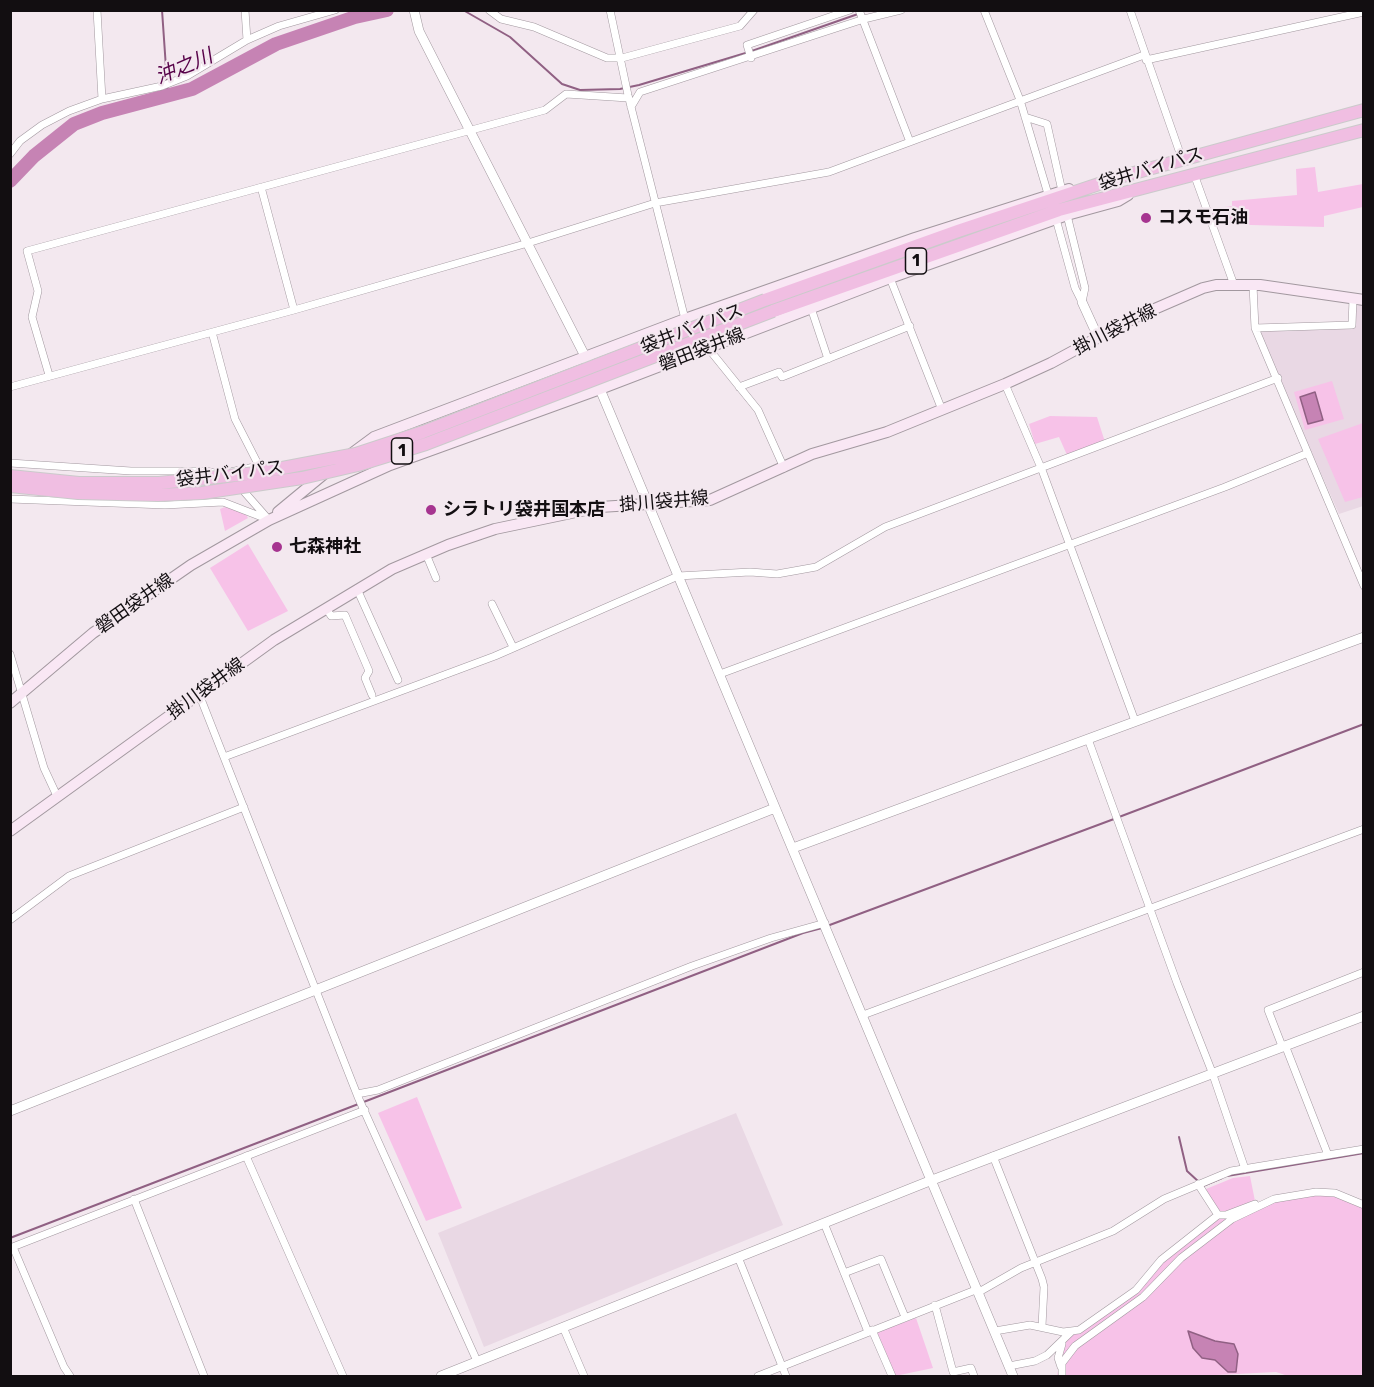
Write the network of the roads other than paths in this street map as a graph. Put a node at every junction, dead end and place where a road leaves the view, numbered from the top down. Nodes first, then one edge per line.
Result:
1 (97, 10) edge
2 (245, 10) edge
3 (335, 10) edge
4 (489, 10) edge
5 (610, 10) edge
6 (754, 10) edge
7 (850, 10) edge
8 (901, 10) edge
9 (984, 10) edge
10 (1130, 10) edge
11 (414, 11) edge
12 (1364, 12) edge
13 (862, 16) edge
14 (247, 40) junction
15 (750, 53) junction
16 (1145, 57) junction
17 (622, 58) junction
18 (628, 96) junction
19 (102, 99) junction
20 (1020, 100) junction
21 (631, 106) junction
22 (1364, 110) edge
23 (1025, 117) junction
24 (1364, 130) edge
25 (469, 131) junction
26 (910, 142) junction
27 (10, 154) edge
28 (1182, 159) junction
29 (1194, 174) junction
30 (1125, 175) junction
31 (261, 187) junction
32 (1139, 189) junction
33 (1062, 190) junction
34 (1048, 194) junction
35 (655, 203) junction
36 (1067, 215) junction
37 (1056, 219) junction
38 (528, 243) junction
39 (890, 278) junction
40 (1234, 285) junction
41 (1253, 285) junction
42 (1358, 300) edge
43 (1082, 302) junction
44 (769, 306) junction
45 (811, 308) junction
46 (294, 310) junction
47 (685, 319) junction
48 (910, 326) junction
49 (1255, 328) junction
50 (212, 332) junction
51 (1098, 337) junction
52 (708, 348) junction
53 (586, 358) junction
54 (828, 358) junction
55 (49, 375) junction
56 (1278, 378) junction
57 (1005, 384) junction
58 (10, 387) edge
59 (739, 387) junction
60 (600, 389) junction
61 (942, 410) junction
62 (1308, 453) junction
63 (10, 463) edge
64 (784, 468) junction
65 (1042, 470) junction
66 (222, 475) junction
67 (10, 476) edge
68 (10, 486) edge
69 (10, 499) edge
70 (647, 504) junction
71 (269, 520) junction
72 (1070, 545) junction
73 (426, 554) junction
74 (678, 576) junction
75 (436, 578) dead end
76 (1364, 586) edge
77 (357, 589) junction
78 (492, 604) dead end
79 (326, 608) junction
80 (1364, 637) edge
81 (513, 647) junction
82 (10, 654) edge
83 (720, 674) junction
84 (398, 680) dead end
85 (21, 692) junction
86 (199, 694) junction
87 (372, 695) dead end
88 (10, 703) edge
89 (1135, 721) junction
90 (1088, 739) junction
91 (224, 757) junction
92 (57, 796) junction
93 (244, 807) junction
94 (776, 808) junction
95 (1364, 829) edge
96 (10, 831) edge
97 (793, 848) junction
98 (1151, 908) junction
99 (10, 920) edge
100 (825, 923) junction
101 (1364, 972) edge
102 (315, 989) junction
103 (863, 1015) junction
104 (1364, 1016) edge
105 (1283, 1046) junction
106 (1212, 1072) junction
107 (358, 1096) junction
108 (364, 1109) junction
109 (10, 1111) edge
110 (1364, 1149) edge
111 (1328, 1155) junction
112 (246, 1156) junction
113 (993, 1156) junction
114 (1245, 1169) junction
115 (933, 1180) junction
116 (1198, 1184) junction
117 (134, 1199) junction
118 (1275, 1199) junction
119 (1364, 1205) edge
120 (1218, 1215) junction
121 (824, 1223) junction
122 (12, 1248) edge
123 (738, 1257) junction
124 (1035, 1262) junction
125 (844, 1273) junction
126 (978, 1291) junction
127 (935, 1305) junction
128 (905, 1317) junction
129 (1042, 1326) junction
130 (562, 1327) junction
131 (870, 1331) junction
132 (995, 1331) junction
133 (1071, 1332) junction
134 (477, 1361) junction
135 (1009, 1366) junction
136 (782, 1367) junction
137 (1062, 1374) edge
138 (452, 1375) edge
139 (70, 1377) edge
140 (204, 1377) edge
141 (343, 1377) edge
142 (441, 1377) edge
143 (584, 1377) edge
144 (758, 1377) edge
145 (786, 1377) edge
146 (892, 1377) edge
147 (974, 1377) edge
148 (1013, 1377) edge

1 - 19 street
2 - 14 street
3 - 14 street
4 - 17 street
5 - 17 street
6 - 17 street
7 - 15 street
8 - 13 street
9 - 20 street
10 - 16 street
11 - 25 street
12 - 16 street
13 - 15 street
13 - 26 street
14 - 19 street
15 - 21 street
16 - 20 street
16 - 28 street
17 - 18 street
18 - 21 street
18 - 25 street
19 - 27 street
20 - 23 street
20 - 26 street
21 - 35 street
22 - 28 highway, 袋井バイパス / 1
23 - 33 street
23 - 34 street
24 - 29 highway, 袋井バイパス / 1
25 - 31 street
25 - 38 street
26 - 35 street
28 - 30 highway, 袋井バイパス / 1
29 - 32 highway, 袋井バイパス / 1
29 - 40 street
30 - 33 main road, 磐田袋井線
30 - 44 highway, 袋井バイパス / 1
31 - 46 street
31 - 55 street
32 - 36 main road, 磐田袋井線
32 - 44 highway, 袋井バイパス / 1
33 - 34 main road, 磐田袋井線
34 - 47 main road, 磐田袋井線
35 - 38 street
35 - 47 street
36 - 37 main road, 磐田袋井線
36 - 43 street
37 - 39 main road, 磐田袋井線
37 - 43 street
38 - 46 street
38 - 53 street
39 - 45 main road, 磐田袋井線
39 - 48 street
40 - 41 main road, 掛川袋井線
40 - 51 main road, 掛川袋井線
41 - 42 main road, 掛川袋井線
41 - 49 street
42 - 49 street
43 - 51 street
44 - 67 highway, 袋井バイパス / 1, bridge
44 - 68 highway, 袋井バイパス / 1, bridge
45 - 52 main road, 磐田袋井線
45 - 54 street
46 - 50 street
47 - 53 main road, 磐田袋井線
48 - 54 street
48 - 61 street
49 - 56 street
50 - 55 street
50 - 66 street
51 - 57 main road, 掛川袋井線
52 - 59 street
52 - 60 main road, 磐田袋井線
53 - 60 street
53 - 71 main road, 磐田袋井線
54 - 59 street
55 - 58 street
56 - 62 street
56 - 65 street
57 - 61 main road, 掛川袋井線
57 - 65 street
59 - 64 street
60 - 70 street
60 - 71 main road, 磐田袋井線
61 - 64 main road, 掛川袋井線
62 - 72 street
62 - 76 street
63 - 66 street
64 - 70 main road, 掛川袋井線
65 - 72 street
65 - 74 street
66 - 71 street
69 - 71 street
70 - 73 main road, 掛川袋井線
70 - 74 street
71 - 85 main road, 磐田袋井線
72 - 83 street
72 - 89 street
73 - 75 street
73 - 77 main road, 掛川袋井線
74 - 81 street
74 - 83 street
77 - 79 main road, 掛川袋井線
77 - 84 street
78 - 81 street
79 - 86 main road, 掛川袋井線
79 - 87 street
80 - 89 street
81 - 91 street
82 - 85 street
83 - 94 street
85 - 88 main road, 磐田袋井線
85 - 92 street
86 - 91 street
86 - 92 main road, 掛川袋井線
89 - 90 street
90 - 97 street
90 - 98 street
91 - 93 street
92 - 96 main road, 掛川袋井線
93 - 99 street
93 - 102 street
94 - 97 street
94 - 102 street
95 - 98 street
97 - 100 street
98 - 103 street
98 - 106 street
100 - 103 street
100 - 107 street
101 - 105 street
102 - 107 street
102 - 109 street
103 - 115 street
104 - 105 street
105 - 106 street
105 - 111 street
106 - 113 street
106 - 114 street
107 - 108 street
108 - 112 street
108 - 134 street
110 - 111 street
111 - 114 street
112 - 117 street
112 - 141 street
113 - 115 street
113 - 124 street
114 - 116 street
115 - 121 street
115 - 126 street
116 - 120 street
116 - 124 street
117 - 122 street
117 - 140 street
118 - 119 street
118 - 120 street
118 - 137 street
120 - 133 street
121 - 123 street
121 - 125 street
122 - 139 street
123 - 130 street
123 - 136 street
124 - 126 street
124 - 129 street
125 - 128 street
125 - 131 street
126 - 127 street
126 - 132 street
127 - 128 street
127 - 147 street
128 - 131 street
129 - 132 street
129 - 133 street
130 - 134 street
130 - 143 street
131 - 136 street
131 - 146 street
132 - 135 street
133 - 135 street
133 - 137 street
134 - 138 street
135 - 148 street
136 - 144 street
136 - 145 street
138 - 142 street

